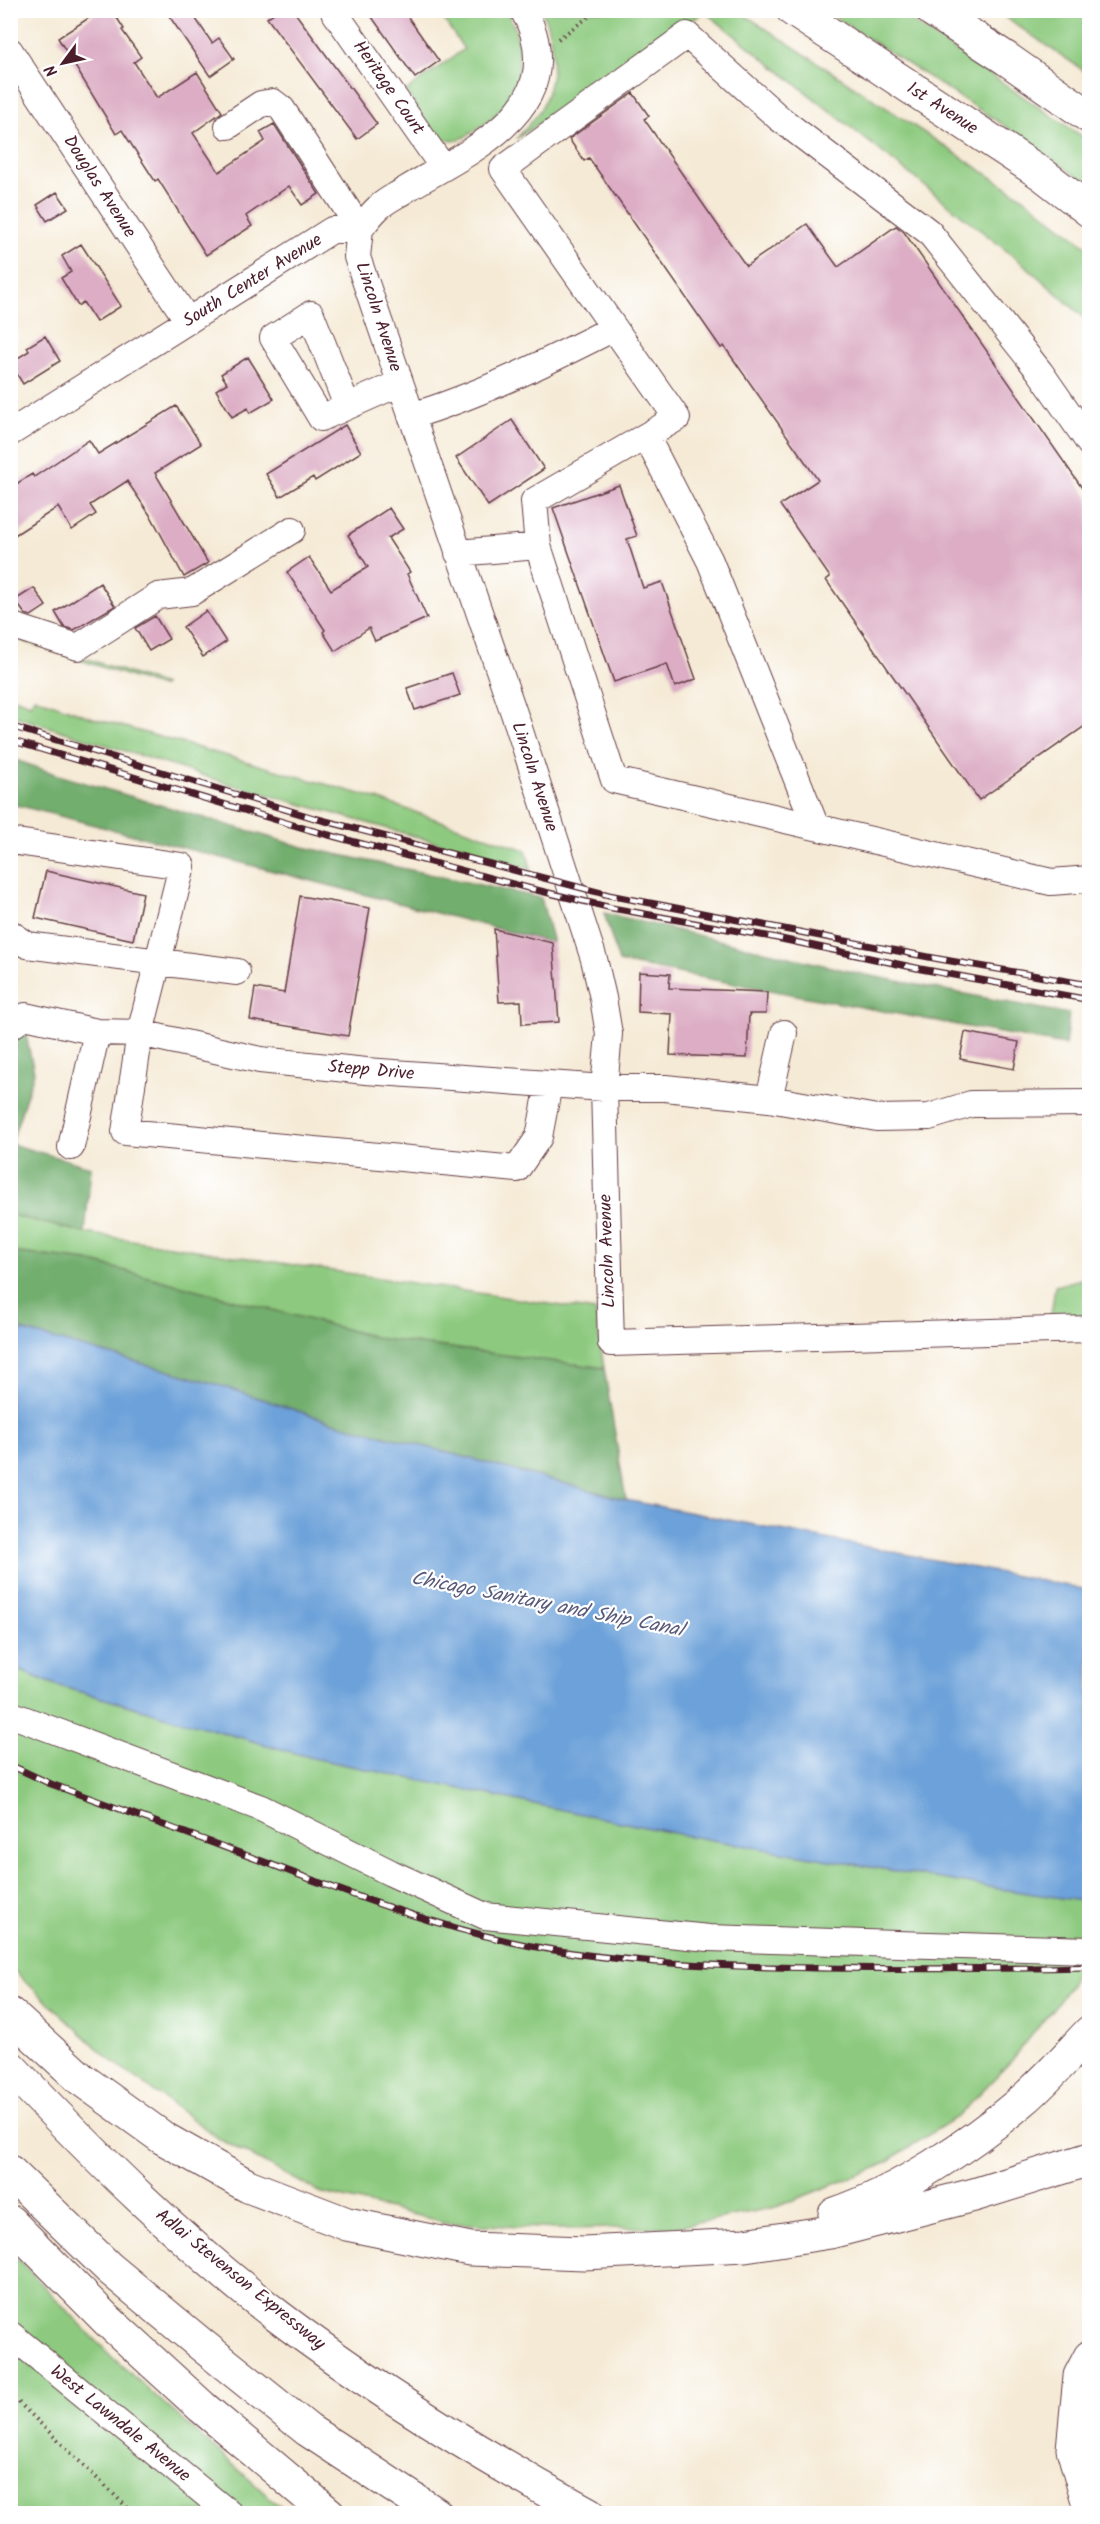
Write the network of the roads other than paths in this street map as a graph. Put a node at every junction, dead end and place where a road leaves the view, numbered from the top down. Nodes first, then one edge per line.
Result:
1 (333, 10) edge
2 (523, 10) edge
3 (793, 10) edge
4 (932, 10) edge
5 (10, 51) edge
6 (1089, 117) edge
7 (228, 126) dead end
8 (442, 166) junction
9 (1089, 211) edge
10 (360, 229) junction
11 (188, 321) junction
12 (614, 328) junction
13 (400, 383) junction
14 (347, 406) dead end
15 (411, 416) junction
16 (10, 433) edge
17 (646, 436) junction
18 (1089, 444) edge
19 (292, 530) dead end
20 (538, 546) junction
21 (458, 553) junction
22 (10, 625) edge
23 (816, 827) junction
24 (10, 841) edge
25 (1089, 879) edge
26 (10, 933) edge
27 (158, 961) junction
28 (237, 972) dead end
29 (10, 1027) edge
30 (97, 1032) junction
31 (140, 1033) junction
32 (784, 1033) dead end
33 (549, 1084) junction
34 (604, 1088) junction
35 (770, 1099) junction
36 (1089, 1103) edge
37 (70, 1147) dead end
38 (1089, 1329) edge
39 (10, 1714) edge
40 (1089, 1950) edge
41 (10, 2014) edge
42 (1089, 2032) edge
43 (10, 2067) edge
44 (1089, 2159) edge
45 (10, 2172) edge
46 (10, 2222) edge
47 (667, 2251) junction
48 (10, 2334) edge
49 (1089, 2357) edge
50 (1089, 2508) edge
51 (230, 2514) edge
52 (329, 2514) edge
53 (436, 2514) edge
54 (589, 2514) edge

1 - 8 street, Heritage Court
2 - 8 street
3 - 9 main road, 1st Avenue
4 - 6 main road
5 - 11 street, Douglas Avenue
7 - 10 street
8 - 10 street
10 - 11 street, South Center Avenue
10 - 13 street, Lincoln Avenue
11 - 16 street, South Center Avenue
12 - 15 street
12 - 17 street
12 - 18 street
13 - 14 street
13 - 15 street, Lincoln Avenue
15 - 21 street, Lincoln Avenue
17 - 20 street
17 - 23 street
19 - 22 street
20 - 21 street
20 - 23 street
21 - 34 street, Lincoln Avenue
23 - 25 street
24 - 27 street
26 - 27 street
27 - 28 street
27 - 31 street
29 - 30 street, Stepp Drive
30 - 31 street, Stepp Drive
30 - 37 street
31 - 33 street, Stepp Drive
31 - 33 street
32 - 35 street
33 - 34 street, Stepp Drive
34 - 35 street, Stepp Drive
34 - 38 street, Lincoln Avenue
35 - 36 street, Stepp Drive
39 - 40 street
41 - 47 main road
42 - 47 main road
43 - 54 main road, Adlai Stevenson Expressway
44 - 47 main road
45 - 53 main road
46 - 52 main road
48 - 51 street, West Lawndale Avenue
49 - 50 main road

